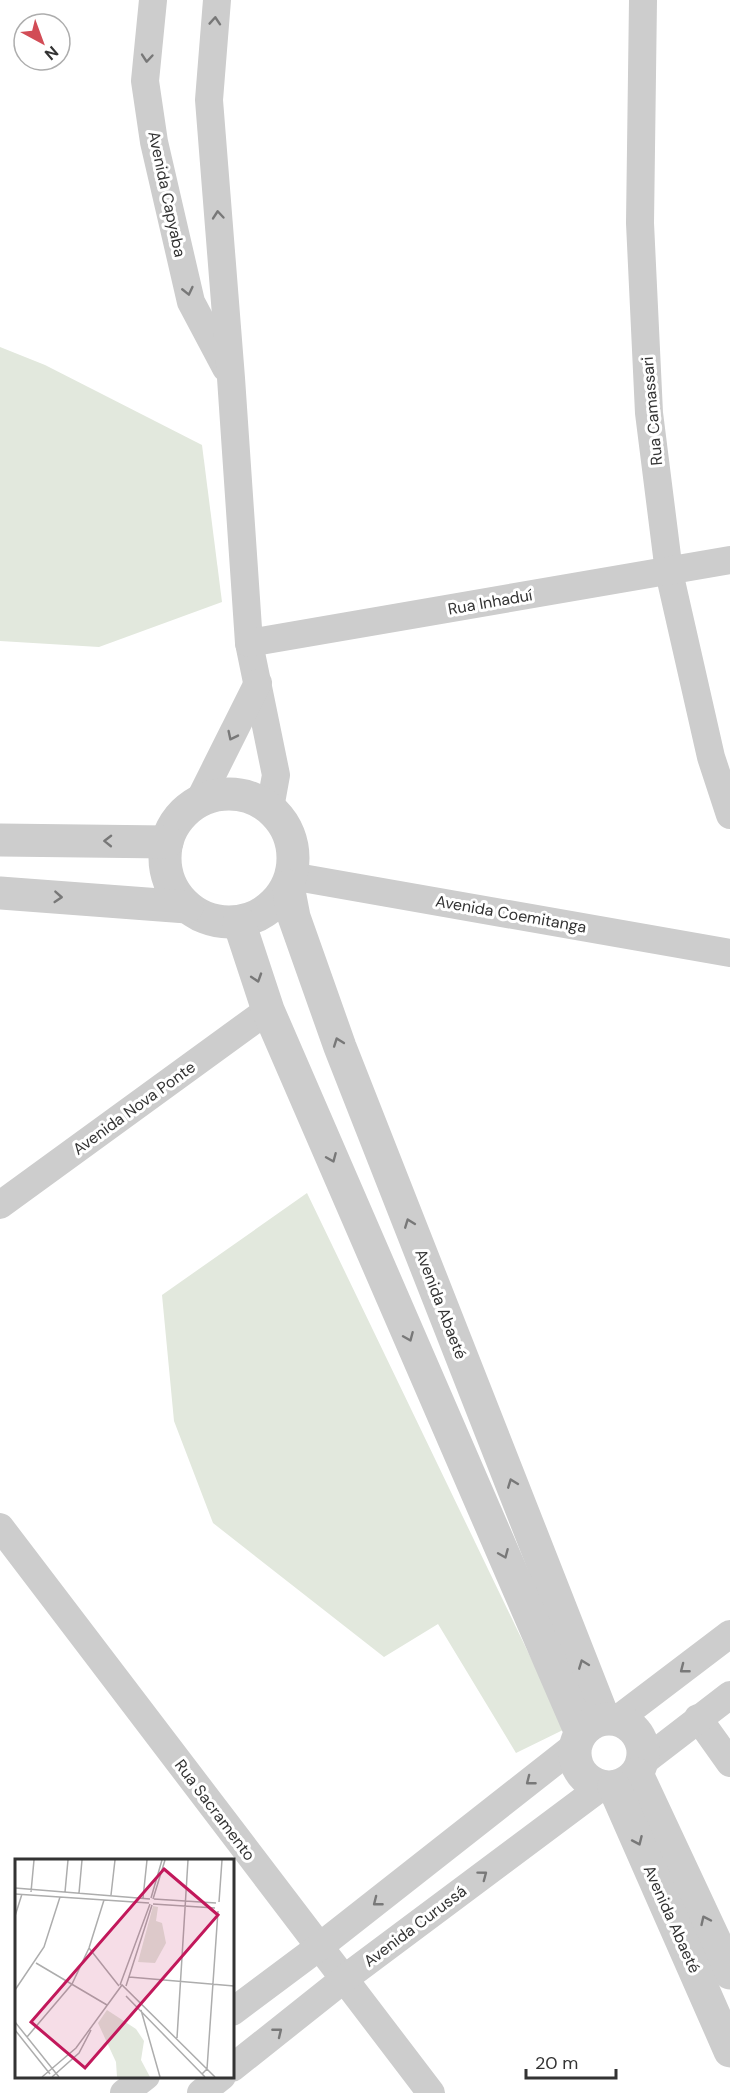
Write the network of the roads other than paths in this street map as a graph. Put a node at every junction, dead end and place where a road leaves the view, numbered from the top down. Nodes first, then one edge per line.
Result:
1 (153, 0) edge
2 (217, 0) edge
3 (643, 0) edge
4 (231, 378) junction
5 (730, 560) edge
6 (669, 572) junction
7 (249, 643) junction
8 (258, 683) junction
9 (199, 801) junction
10 (270, 808) junction
11 (730, 815) edge
12 (0, 840) edge
13 (167, 842) junction
14 (290, 881) junction
15 (0, 893) edge
16 (187, 907) junction
17 (239, 922) junction
18 (730, 953) edge
19 (268, 1010) junction
20 (0, 1205) edge
21 (0, 1527) edge
22 (730, 1634) edge
23 (730, 1695) edge
24 (698, 1718) junction
25 (595, 1729) junction
26 (730, 1762) edge
27 (624, 1777) junction
28 (319, 1947) junction
29 (730, 1973) edge
30 (344, 1979) junction
31 (234, 2011) edge
32 (730, 2051) edge
33 (234, 2066) edge
34 (143, 2078) edge
35 (220, 2078) edge
36 (124, 2093) edge
37 (201, 2093) edge
38 (431, 2093) edge

1 -> 4 street, Avenida Capyaba
4 -> 2 street, Avenida Capyaba
3 - 6 street, Rua Camassari
4 - 7 street, Avenida Capyaba
5 - 6 street, Rua Inhaduí
6 - 7 street, Rua Inhaduí
6 - 11 street, Rua Camassari
7 - 8 street, Avenida Capyaba
8 -> 9 street
8 - 10 street, Avenida Capyaba
9 - 10 street
9 - 13 street
10 - 14 street
13 -> 12 street
13 - 16 street
14 - 17 street
14 - 18 street, Avenida Coemitanga
25 -> 14 street, Avenida Abaeté
15 -> 16 street
16 - 17 street
17 -> 19 street
19 - 20 street, Avenida Nova Ponte
19 -> 25 street
21 - 28 street, Rua Sacramento
22 -> 25 street
23 - 24 street, Avenida Curussá
24 - 26 street
24 - 27 street, Avenida Curussá
25 - 27 street
25 - 27 street
25 -> 28 street
29 -> 27 street, Avenida Abaeté
30 -> 27 street, Avenida Curussá
27 -> 32 street, Avenida Abaeté
28 - 30 street, Rua Sacramento
28 - 31 street
33 -> 30 street, Avenida Curussá
30 - 38 street, Rua Sacramento
34 - 36 street
35 - 37 street

